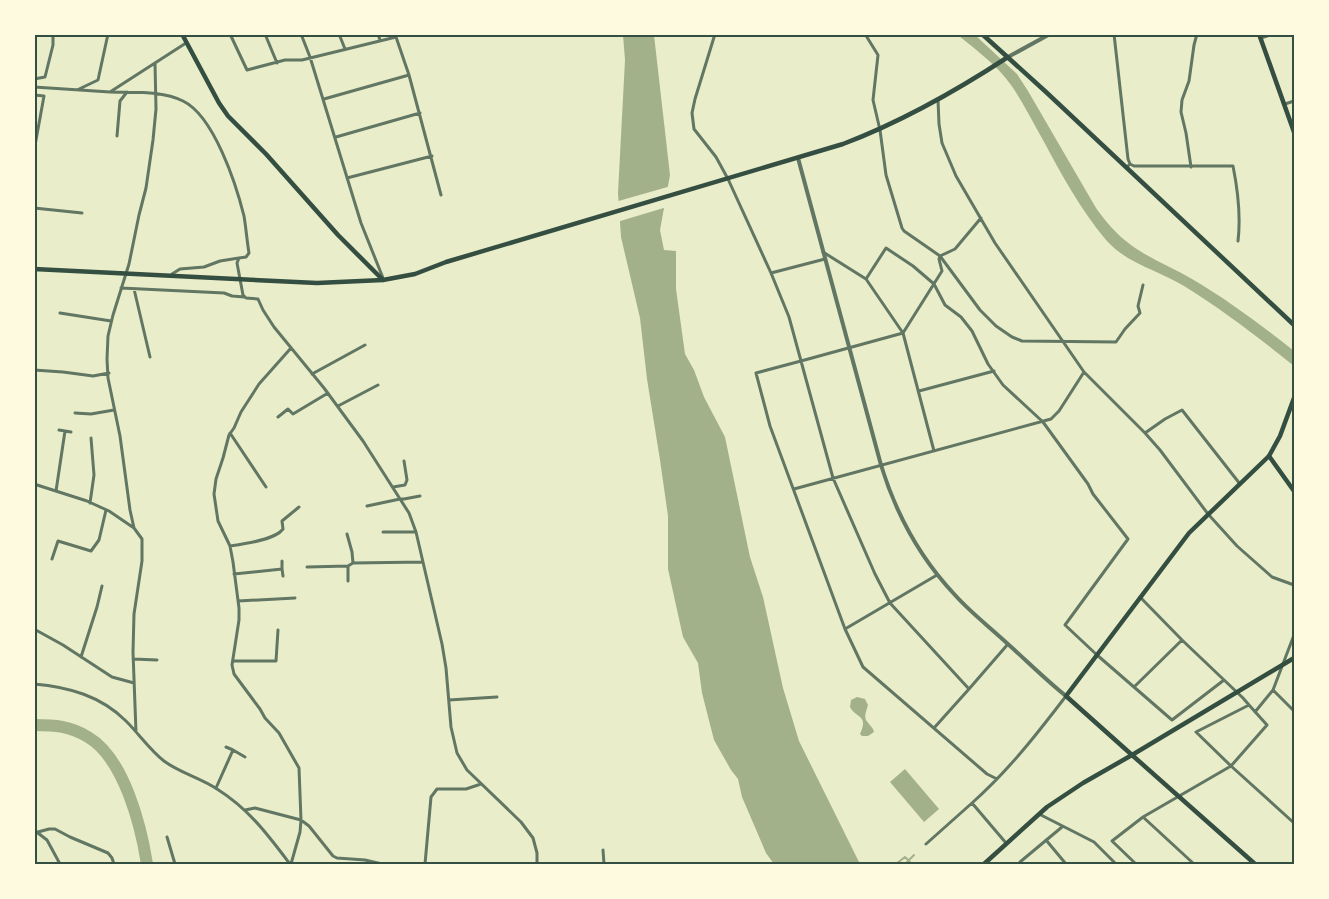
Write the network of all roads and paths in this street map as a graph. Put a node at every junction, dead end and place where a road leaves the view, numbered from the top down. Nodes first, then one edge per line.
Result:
1 (53, 34) edge
2 (108, 34) edge
3 (182, 34) edge
4 (230, 34) edge
5 (265, 34) edge
6 (301, 34) edge
7 (339, 34) edge
8 (378, 34) edge
9 (715, 34) edge
10 (865, 34) edge
11 (982, 34) edge
12 (1050, 34) edge
13 (1114, 34) edge
14 (1197, 34) edge
15 (1273, 34) edge
16 (1260, 36) edge
17 (380, 40) junction
18 (186, 43) junction
19 (345, 49) junction
20 (310, 57) junction
21 (1007, 58) junction
22 (155, 63) junction
23 (277, 63) junction
24 (409, 75) junction
25 (34, 79) edge
26 (34, 87) edge
27 (76, 90) junction
28 (110, 92) junction
29 (127, 92) junction
30 (34, 94) edge
31 (155, 94) junction
32 (324, 99) junction
33 (938, 99) junction
34 (1294, 101) edge
35 (1285, 104) junction
36 (420, 113) junction
37 (880, 130) junction
38 (1294, 132) edge
39 (117, 136) dead end
40 (336, 137) junction
41 (34, 151) edge
42 (432, 156) junction
43 (798, 159) junction
44 (1130, 164) junction
45 (1191, 166) junction
46 (1126, 168) junction
47 (347, 178) junction
48 (728, 179) junction
49 (441, 195) dead end
50 (34, 208) edge
51 (82, 213) dead end
52 (981, 218) junction
53 (1238, 241) dead end
54 (823, 252) junction
55 (940, 256) junction
56 (239, 258) junction
57 (825, 259) junction
58 (34, 268) edge
59 (126, 273) junction
60 (771, 273) junction
61 (171, 275) junction
62 (866, 279) junction
63 (383, 280) junction
64 (934, 284) junction
65 (1143, 285) dead end
66 (121, 288) junction
67 (134, 289) junction
68 (243, 295) junction
69 (60, 313) dead end
70 (111, 321) junction
71 (1294, 326) edge
72 (903, 333) junction
73 (1062, 342) junction
74 (365, 345) dead end
75 (291, 348) junction
76 (849, 348) junction
77 (150, 357) dead end
78 (801, 361) junction
79 (34, 370) edge
80 (994, 371) junction
81 (1084, 372) junction
82 (108, 373) junction
83 (312, 374) junction
84 (378, 385) dead end
85 (919, 392) junction
86 (328, 393) junction
87 (1294, 399) edge
88 (338, 406) junction
89 (114, 410) junction
90 (75, 413) dead end
91 (278, 417) dead end
92 (1042, 422) junction
93 (59, 430) dead end
94 (65, 431) junction
95 (71, 432) dead end
96 (230, 433) junction
97 (1145, 433) junction
98 (91, 438) dead end
99 (934, 451) junction
100 (1269, 456) junction
101 (404, 461) dead end
102 (880, 465) junction
103 (833, 478) junction
104 (34, 484) edge
105 (1240, 484) junction
106 (266, 487) dead end
107 (393, 487) junction
108 (794, 489) junction
109 (56, 491) junction
110 (1294, 492) edge
111 (420, 496) dead end
112 (400, 499) junction
113 (90, 503) junction
114 (367, 506) dead end
115 (299, 507) dead end
116 (106, 510) junction
117 (1208, 514) junction
118 (134, 528) junction
119 (416, 531) junction
120 (383, 532) dead end
121 (347, 534) dead end
122 (230, 546) junction
123 (52, 559) dead end
124 (282, 561) dead end
125 (423, 562) junction
126 (353, 563) junction
127 (348, 566) junction
128 (307, 567) dead end
129 (282, 569) junction
130 (234, 574) junction
131 (937, 575) junction
132 (283, 576) dead end
133 (348, 581) dead end
134 (1294, 585) edge
135 (102, 586) dead end
136 (1140, 597) junction
137 (295, 598) dead end
138 (238, 601) junction
139 (890, 603) junction
140 (34, 629) edge
141 (845, 629) junction
142 (278, 630) dead end
143 (1294, 635) edge
144 (1182, 640) junction
145 (1008, 645) junction
146 (1097, 655) junction
147 (81, 657) junction
148 (1294, 658) edge
149 (133, 659) junction
150 (157, 660) dead end
151 (233, 661) junction
152 (1224, 680) junction
153 (134, 683) junction
154 (34, 684) edge
155 (1134, 687) junction
156 (969, 689) junction
157 (1273, 690) junction
158 (1066, 696) junction
159 (497, 697) dead end
160 (449, 700) junction
161 (1249, 705) junction
162 (1294, 711) edge
163 (1255, 712) junction
164 (934, 728) junction
165 (136, 732) junction
166 (226, 747) dead end
167 (233, 750) junction
168 (1132, 755) junction
169 (245, 757) dead end
170 (1231, 766) junction
171 (998, 779) junction
172 (481, 784) junction
173 (216, 788) junction
174 (1178, 797) junction
175 (972, 802) junction
176 (245, 810) junction
177 (1039, 814) junction
178 (1143, 817) junction
179 (301, 820) junction
180 (1294, 823) edge
181 (1063, 826) junction
182 (36, 831) edge
183 (167, 837) dead end
184 (1046, 840) junction
185 (1006, 843) junction
186 (926, 844) dead end
187 (603, 850) dead end
188 (60, 864) edge
189 (114, 864) edge
190 (175, 864) edge
191 (291, 864) edge
192 (382, 864) edge
193 (425, 864) edge
194 (537, 864) edge
195 (604, 864) edge
196 (984, 864) edge
197 (1022, 864) edge
198 (1066, 864) edge
199 (1116, 864) edge
200 (1136, 864) edge
201 (1194, 864) edge
202 (1255, 864) edge

1 - 25 street
2 - 27 street
3 - 18 main road
4 - 23 street
5 - 23 street
6 - 20 street
7 - 19 street
8 - 17 street
9 - 48 street
10 - 37 street
11 - 21 main road
12 - 21 street
13 - 44 street
14 - 45 street
15 - 16 street
16 - 35 main road
17 - 19 street
17 - 24 street
18 - 22 street
18 - 63 main road
19 - 20 street
20 - 23 street
20 - 32 street
21 - 33 main road
21 - 46 main road
22 - 28 street
22 - 31 street
24 - 32 street
24 - 36 street
26 - 27 street
27 - 28 street
28 - 29 street
29 - 31 street
29 - 39 street
30 - 41 street
31 - 56 street
31 - 59 street
32 - 40 street
33 - 37 main road
33 - 52 street
34 - 35 street
35 - 38 main road
36 - 40 street
36 - 42 street
37 - 43 main road
37 - 55 street
40 - 47 street
42 - 47 street
42 - 49 street
43 - 48 main road
43 - 54 street
44 - 45 street
44 - 46 street
45 - 53 street
46 - 71 main road
47 - 63 street
48 - 60 street
48 - 63 main road
50 - 51 street
52 - 55 street
52 - 73 street
54 - 57 street
54 - 62 street
55 - 64 street
55 - 73 street
56 - 61 street
56 - 68 street
57 - 60 street
57 - 76 street
58 - 59 main road
59 - 61 main road
59 - 66 street
60 - 78 street
61 - 63 main road
62 - 64 street
62 - 72 street
64 - 72 street
64 - 80 street
65 - 73 street
66 - 67 street
66 - 70 street
67 - 68 street
67 - 77 street
68 - 75 street
69 - 70 street
70 - 82 street
72 - 76 street
72 - 85 street
73 - 81 street
74 - 83 street
75 - 83 street
75 - 96 street
76 - 78 street
76 - 102 street
78 - 103 street
78 - 108 street
79 - 82 street
80 - 85 street
80 - 92 street
81 - 92 street
81 - 97 street
82 - 89 street
83 - 86 street
84 - 88 street
85 - 99 street
86 - 88 street
86 - 91 street
87 - 100 main road
88 - 107 street
89 - 90 street
89 - 118 street
92 - 99 street
92 - 146 street
93 - 94 street
94 - 95 street
94 - 109 street
96 - 106 street
96 - 122 street
97 - 105 street
97 - 117 street
98 - 113 street
99 - 102 street
100 - 105 main road
100 - 110 main road
101 - 107 street
102 - 103 street
102 - 131 street
103 - 108 street
103 - 139 street
104 - 109 street
105 - 117 main road
107 - 112 street
108 - 141 street
109 - 113 street
111 - 112 street
112 - 114 street
112 - 119 street
113 - 116 street
115 - 122 street
116 - 118 street
116 - 123 street
117 - 134 street
117 - 136 main road
118 - 149 street
119 - 120 street
119 - 125 street
121 - 126 street
122 - 130 street
124 - 129 street
125 - 126 street
125 - 160 street
126 - 127 street
127 - 128 street
127 - 133 street
129 - 130 street
129 - 132 street
130 - 138 street
131 - 139 street
131 - 145 street
135 - 147 street
136 - 144 street
136 - 146 main road
137 - 138 street
138 - 151 street
139 - 141 street
139 - 156 street
140 - 147 street
141 - 164 street
142 - 151 street
143 - 157 street
144 - 152 street
144 - 155 street
145 - 156 street
145 - 158 street
146 - 155 street
146 - 158 main road
147 - 153 street
148 - 168 main road
149 - 150 street
149 - 153 street
151 - 179 street
152 - 155 street
152 - 161 street
153 - 165 street
154 - 165 street
156 - 164 street
157 - 162 street
157 - 163 street
158 - 168 main road
158 - 171 street
159 - 160 street
160 - 172 street
161 - 163 street
161 - 170 street
163 - 170 street
164 - 171 street
165 - 173 street
166 - 167 street
167 - 169 street
167 - 173 street
168 - 174 main road
168 - 177 main road
170 - 174 street
170 - 180 street
171 - 175 street
172 - 193 street
172 - 194 street
173 - 176 street
174 - 178 street
174 - 202 main road
175 - 185 street
175 - 186 street
176 - 179 street
176 - 191 street
177 - 181 street
177 - 185 main road
178 - 200 street
178 - 201 street
179 - 191 street
179 - 192 street
181 - 184 street
181 - 199 street
182 - 188 street
182 - 189 street
183 - 190 street
184 - 197 street
184 - 198 street
185 - 196 main road
187 - 195 street

